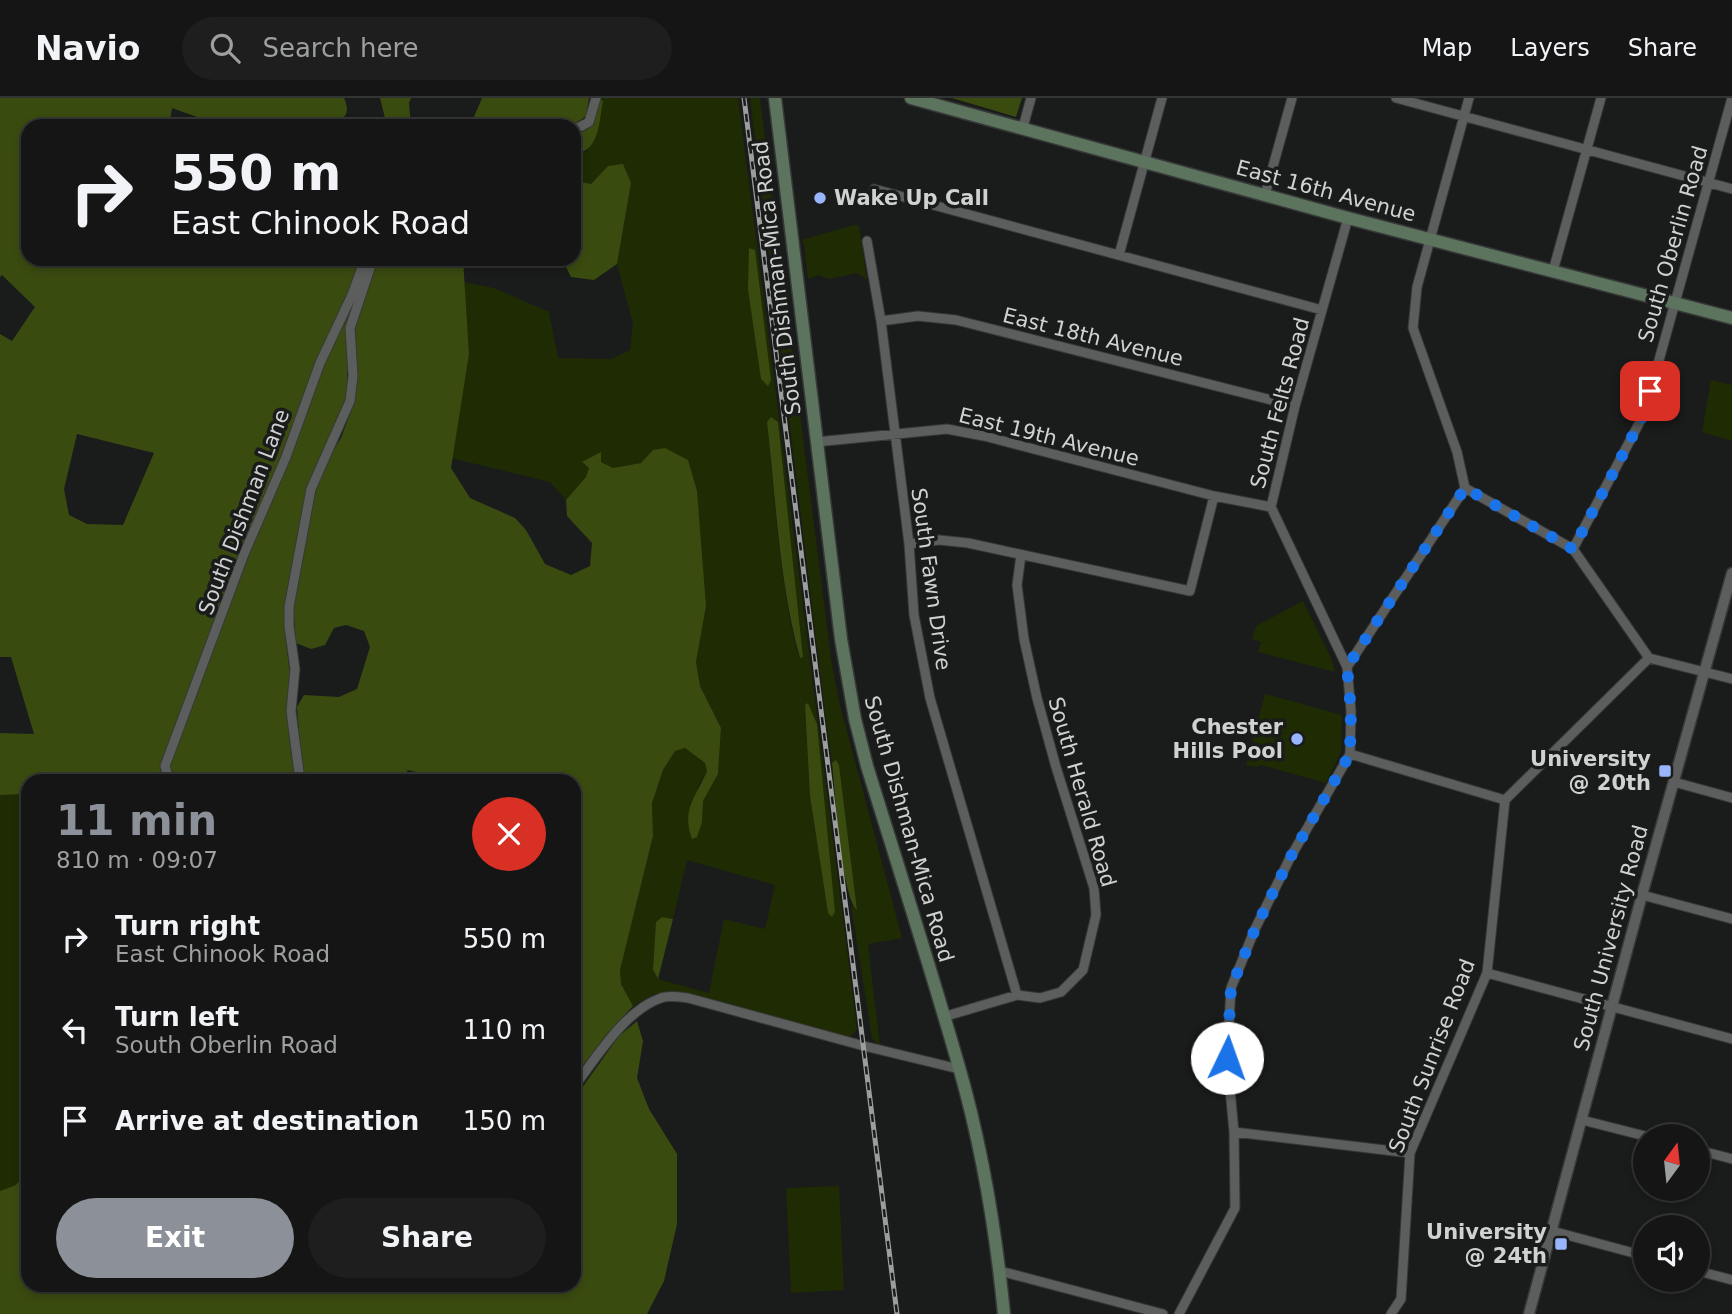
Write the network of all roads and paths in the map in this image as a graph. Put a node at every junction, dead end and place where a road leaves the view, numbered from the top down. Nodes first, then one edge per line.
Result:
1 (596, 98) edge
2 (775, 98) edge
3 (911, 98) edge
4 (1031, 98) edge
5 (1163, 98) edge
6 (1292, 98) edge
7 (1396, 98) edge
8 (1469, 98) edge
9 (1601, 98) edge
10 (1732, 98) edge
11 (1464, 117) junction
12 (581, 126) edge
13 (1023, 127) junction
14 (1586, 150) junction
15 (1146, 161) junction
16 (1709, 183) junction
17 (874, 189) dead end
18 (1732, 189) edge
19 (1265, 195) junction
20 (1348, 218) junction
21 (1432, 238) junction
22 (867, 241) dead end
23 (1119, 255) junction
24 (362, 266) edge
25 (371, 266) edge
26 (1553, 271) junction
27 (1675, 302) junction
28 (1322, 310) junction
29 (1732, 318) edge
30 (881, 321) junction
31 (1295, 406) junction
32 (894, 434) junction
33 (816, 442) junction
34 (1465, 488) junction
35 (1214, 496) junction
36 (1270, 507) junction
37 (909, 544) junction
38 (1573, 549) junction
39 (1021, 555) junction
40 (1732, 573) edge
41 (1649, 658) junction
42 (1347, 667) junction
43 (1704, 671) junction
44 (1732, 679) edge
45 (1350, 754) junction
46 (167, 774) edge
47 (299, 774) edge
48 (1674, 782) junction
49 (1732, 798) edge
50 (1505, 800) junction
51 (1642, 895) junction
52 (1732, 919) edge
53 (1487, 973) junction
54 (1017, 995) junction
55 (1612, 1006) junction
56 (943, 1017) junction
57 (1732, 1039) edge
58 (959, 1069) junction
59 (581, 1078) edge
60 (1582, 1119) junction
61 (1234, 1132) junction
62 (1633, 1133) edge
63 (1410, 1153) junction
64 (1710, 1153) edge
65 (1732, 1159) edge
66 (1552, 1231) junction
67 (1633, 1253) edge
68 (1000, 1271) junction
69 (1710, 1274) edge
70 (1732, 1280) edge
71 (1004, 1314) edge
72 (1163, 1314) edge
73 (1179, 1314) edge
74 (1391, 1314) edge
75 (1529, 1314) edge

1 - 12 street
2 - 33 main road, South Dishman-Mica Road
3 - 13 main road, East 16th Avenue
4 - 13 street
5 - 15 street
6 - 19 street
7 - 11 street
8 - 11 street
9 - 14 street
10 - 16 street, South Oberlin Road
11 - 14 street
11 - 21 street
13 - 15 main road, East 16th Avenue
14 - 16 street
14 - 26 street
15 - 19 main road, East 16th Avenue
15 - 23 street
16 - 18 street
16 - 27 street, South Oberlin Road
17 - 23 street
19 - 20 main road, East 16th Avenue
20 - 21 main road, East 16th Avenue
20 - 28 street, South Felts Road
21 - 26 main road, East 16th Avenue
21 - 34 street
22 - 30 street, South Fawn Drive
23 - 28 street
24 - 46 street, South Dishman Lane
25 - 47 street
26 - 27 main road, East 16th Avenue
27 - 29 main road, East 16th Avenue
27 - 38 street, South Oberlin Road
28 - 31 street, South Felts Road
30 - 31 street, East 18th Avenue
30 - 32 street, South Fawn Drive
31 - 36 street, South Felts Road
32 - 33 street, East 19th Avenue
32 - 35 street, East 19th Avenue
32 - 37 street, South Fawn Drive
33 - 56 main road, South Dishman-Mica Road
34 - 38 street
34 - 42 street
35 - 36 street, East 19th Avenue
35 - 39 street
36 - 42 street, South Felts Road
37 - 39 street
37 - 54 street, South Fawn Drive
38 - 41 street
39 - 54 street, South Herald Road
40 - 43 street, South University Road
41 - 43 street
41 - 50 street
42 - 45 street
43 - 44 street
43 - 48 street, South University Road
45 - 50 street
45 - 61 street
48 - 49 street
48 - 51 street, South University Road
50 - 53 street, South Sunrise Road
51 - 52 street
51 - 55 street, South University Road
53 - 55 street
53 - 63 street, South Sunrise Road
54 - 56 street, South Herald Road
55 - 57 street
55 - 60 street, South University Road
56 - 58 main road, South Dishman-Mica Road
58 - 59 street
58 - 68 main road, South Dishman-Mica Road
60 - 62 street
60 - 66 street, South University Road
61 - 63 street
61 - 73 street
63 - 74 street, South Sunrise Road
64 - 65 street
66 - 67 street
66 - 75 street, South University Road
68 - 71 main road, South Dishman-Mica Road
68 - 72 street
69 - 70 street

